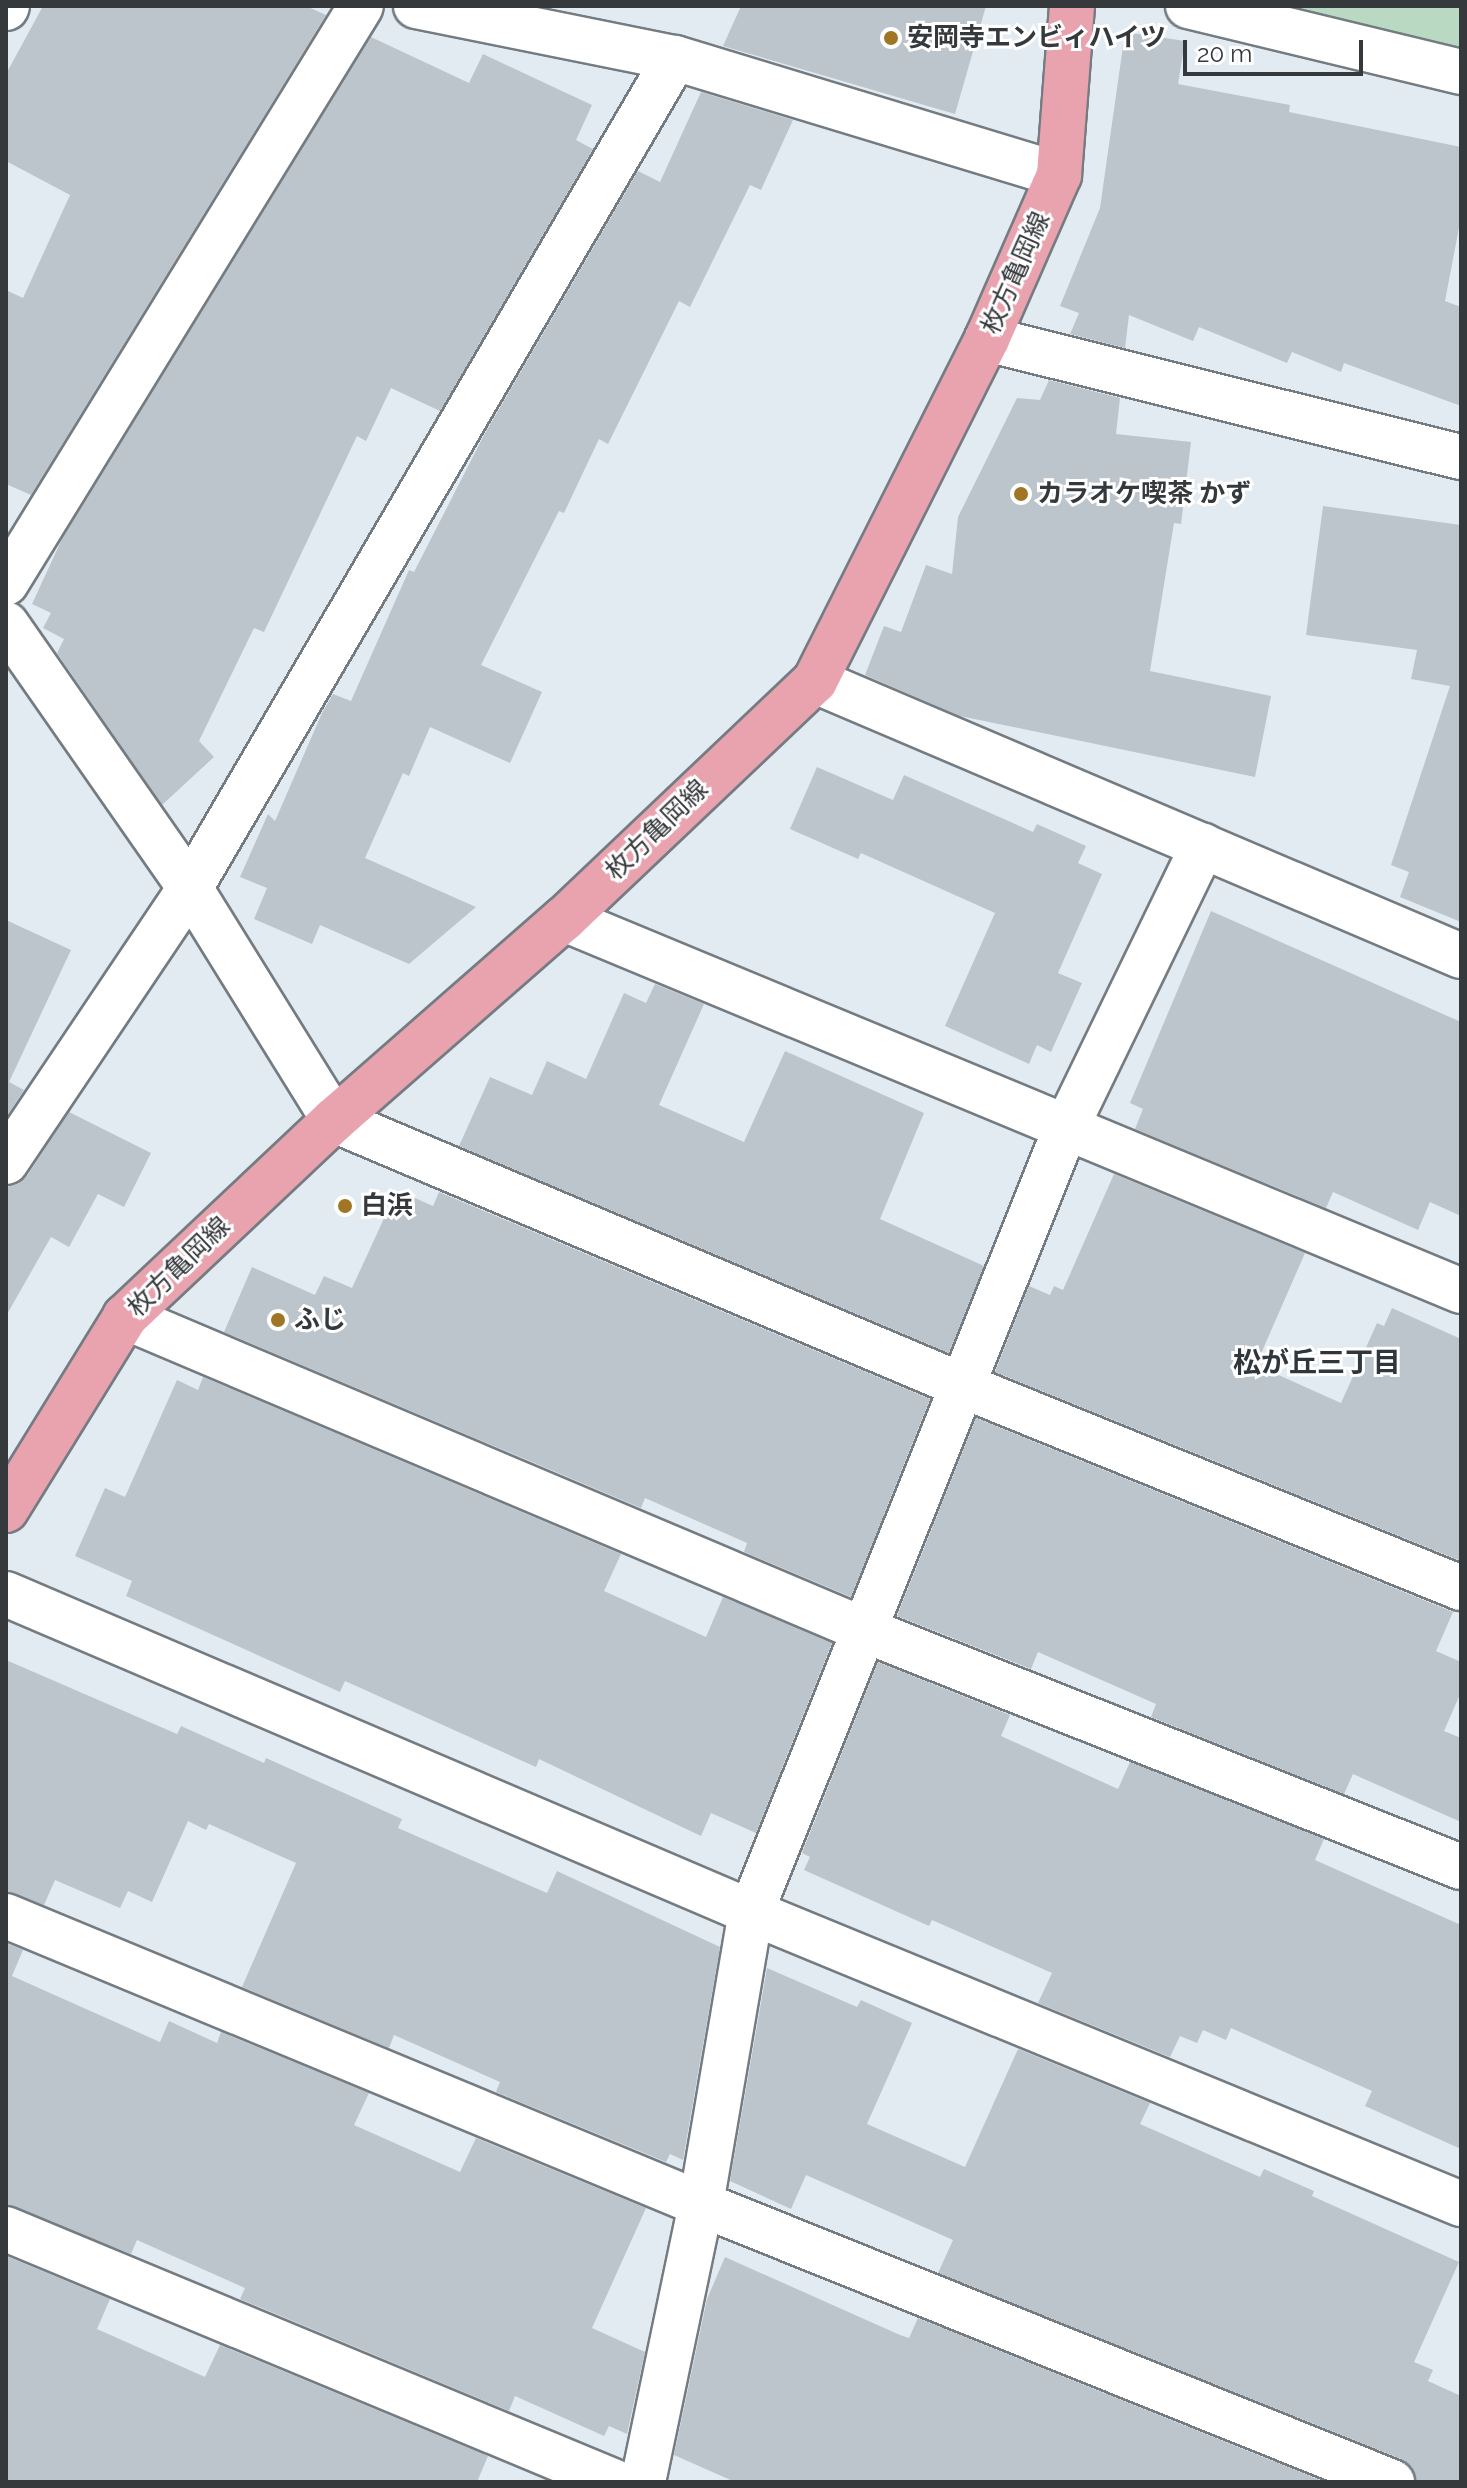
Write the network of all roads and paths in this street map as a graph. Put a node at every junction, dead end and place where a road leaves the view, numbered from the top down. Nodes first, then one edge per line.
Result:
1 (361, 6) edge
2 (416, 6) edge
3 (1072, 6) edge
4 (1188, 6) edge
5 (675, 58) junction
6 (1461, 72) edge
7 (1059, 175) junction
8 (987, 339) junction
9 (1461, 457) edge
10 (6, 583) edge
11 (6, 624) edge
12 (815, 681) junction
13 (1203, 846) junction
14 (190, 888) junction
15 (564, 919) junction
16 (1461, 956) edge
17 (334, 1120) junction
18 (1065, 1130) junction
19 (6, 1162) edge
20 (1461, 1291) edge
21 (125, 1317) junction
22 (961, 1385) junction
23 (6, 1510) edge
24 (1461, 1588) edge
25 (6, 1594) edge
26 (867, 1631) junction
27 (1461, 1867) edge
28 (751, 1912) junction
29 (6, 1916) edge
30 (701, 2204) junction
31 (1461, 2204) edge
32 (6, 2229) edge
33 (615, 2482) edge
34 (643, 2482) edge
35 (1392, 2482) edge

1 - 10 street
2 - 5 street
3 - 7 main road, 枚方亀岡線
4 - 6 street
5 - 7 street
5 - 14 street
7 - 8 main road, 枚方亀岡線
8 - 9 street
8 - 12 main road, 枚方亀岡線
11 - 14 street
12 - 13 street
12 - 15 main road, 枚方亀岡線
13 - 16 street
13 - 18 street
14 - 17 street
14 - 19 street
15 - 17 main road, 枚方亀岡線
15 - 18 street
17 - 21 main road, 枚方亀岡線
17 - 22 street
18 - 20 street
18 - 22 street
21 - 23 main road, 枚方亀岡線
21 - 26 street
22 - 24 street
22 - 26 street
25 - 28 street
26 - 27 street
26 - 28 street
28 - 30 street
28 - 31 street
29 - 30 street
30 - 34 street
30 - 35 street
32 - 33 street

